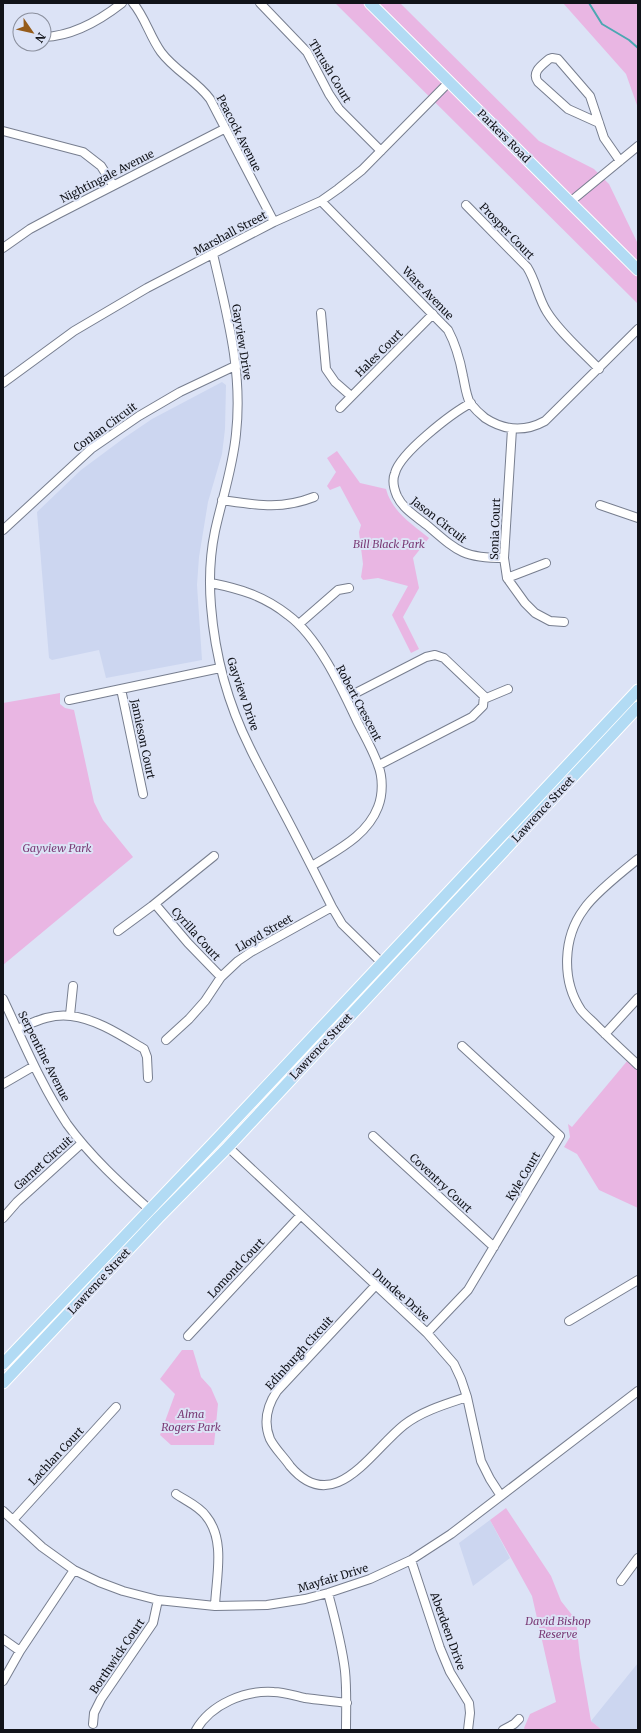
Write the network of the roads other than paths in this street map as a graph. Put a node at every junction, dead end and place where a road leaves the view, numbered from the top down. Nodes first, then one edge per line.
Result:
1 (122, 3) edge
2 (133, 3) edge
3 (260, 3) edge
4 (370, 3) edge
5 (52, 36) edge
6 (449, 82) junction
7 (599, 123) junction
8 (224, 129) junction
9 (3, 131) edge
10 (637, 148) edge
11 (381, 151) junction
12 (620, 161) junction
13 (113, 185) junction
14 (321, 201) junction
15 (570, 202) junction
16 (466, 205) dead end
17 (274, 222) junction
18 (3, 248) edge
19 (213, 254) junction
20 (638, 270) edge
21 (321, 313) dead end
22 (433, 314) junction
23 (638, 329) edge
24 (237, 365) junction
25 (599, 368) junction
26 (3, 383) edge
27 (350, 396) junction
28 (471, 403) junction
29 (340, 408) dead end
30 (512, 429) junction
31 (314, 497) dead end
32 (222, 500) junction
33 (600, 505) dead end
34 (638, 518) edge
35 (3, 530) edge
36 (504, 558) junction
37 (546, 563) dead end
38 (507, 578) junction
39 (211, 583) junction
40 (349, 588) dead end
41 (564, 622) dead end
42 (299, 624) junction
43 (220, 668) junction
44 (121, 689) junction
45 (508, 689) dead end
46 (638, 690) edge
47 (346, 698) junction
48 (484, 699) junction
49 (69, 700) dead end
50 (626, 702) junction
51 (637, 711) edge
52 (379, 766) junction
53 (143, 794) dead end
54 (214, 856) dead end
55 (638, 859) edge
56 (312, 866) junction
57 (155, 904) junction
58 (332, 907) junction
59 (118, 931) dead end
60 (382, 963) junction
61 (391, 971) junction
62 (221, 978) junction
63 (73, 986) dead end
64 (638, 998) edge
65 (3, 999) edge
66 (70, 1015) junction
67 (17, 1029) junction
68 (605, 1034) junction
69 (166, 1040) dead end
70 (462, 1046) dead end
71 (638, 1065) edge
72 (34, 1066) junction
73 (148, 1078) dead end
74 (3, 1084) edge
75 (373, 1136) dead end
76 (219, 1138) junction
77 (82, 1143) junction
78 (228, 1147) junction
79 (150, 1210) junction
80 (300, 1216) junction
81 (3, 1218) edge
82 (158, 1218) junction
83 (494, 1247) junction
84 (638, 1280) edge
85 (375, 1286) junction
86 (569, 1321) dead end
87 (427, 1333) junction
88 (188, 1336) dead end
89 (3, 1364) edge
90 (3, 1383) edge
91 (638, 1391) edge
92 (467, 1397) junction
93 (116, 1407) dead end
94 (176, 1494) dead end
95 (501, 1496) junction
96 (3, 1511) edge
97 (13, 1520) junction
98 (638, 1558) edge
99 (411, 1560) junction
100 (74, 1570) junction
101 (620, 1581) dead end
102 (328, 1593) junction
103 (158, 1600) junction
104 (215, 1606) junction
105 (3, 1639) edge
106 (20, 1651) junction
107 (3, 1681) edge
108 (347, 1703) junction
109 (519, 1719) dead end
110 (93, 1724) dead end
111 (471, 1729) edge
112 (196, 1730) edge
113 (346, 1730) edge
114 (503, 1730) edge

1 - 5 street
2 - 8 street, Peacock Avenue
3 - 11 street, Thrush Court
4 - 6 main road, Parkers Road
6 - 11 street, Marshall Street
6 - 15 main road, Parkers Road
7 - 7 street
7 - 12 street
8 - 13 street, Nightingale Avenue
8 - 17 street, Peacock Avenue
9 - 13 street
10 - 12 street
11 - 14 street, Marshall Street
12 - 15 street
13 - 18 street, Nightingale Avenue
14 - 17 street, Marshall Street
14 - 22 street, Ware Avenue
15 - 20 main road, Parkers Road
16 - 25 street, Prosper Court
17 - 19 street, Marshall Street
19 - 24 street, Gayview Drive
19 - 26 street, Marshall Street
21 - 27 street
22 - 27 street, Hales Court
22 - 28 street, Ware Avenue
23 - 25 street, Ware Avenue
24 - 32 street, Gayview Drive
24 - 35 street, Conlan Circuit
25 - 30 street, Ware Avenue
27 - 29 street, Hales Court
28 - 30 street, Ware Avenue
28 - 36 street, Jason Circuit
30 - 36 street, Sonia Court
31 - 32 street
32 - 39 street, Gayview Drive
33 - 34 street
36 - 38 street, Sonia Court
37 - 38 street
38 - 41 street, Sonia Court
39 - 42 street, Robert Crescent
39 - 43 street, Gayview Drive
40 - 42 street
42 - 47 street, Robert Crescent
43 - 44 street, Jamieson Court
43 - 56 street, Gayview Drive
44 - 49 street, Jamieson Court
44 - 53 street, Jamieson Court
45 - 48 street
46 - 50 main road, Lawrence Street
47 - 48 street
47 - 52 street, Robert Crescent
48 - 52 street
50 - 51 main road
50 - 60 main road, Lawrence Street
51 - 61 main road, Lawrence Street
52 - 56 street, Robert Crescent
54 - 57 street, Cyrilla Court
55 - 68 street
56 - 58 street, Gayview Drive
57 - 59 street, Cyrilla Court
57 - 62 street, Cyrilla Court
58 - 60 street, Gayview Drive
58 - 62 street, Lloyd Street
60 - 61 main road
60 - 76 main road, Lawrence Street
61 - 78 main road, Lawrence Street
62 - 69 street, Lloyd Street
63 - 66 street
64 - 68 street
65 - 67 street, Serpentine Avenue
66 - 67 street
66 - 73 street
67 - 72 street, Serpentine Avenue
68 - 71 street
70 - 83 street, Kyle Court
72 - 74 street
72 - 77 street, Serpentine Avenue
75 - 83 street, Coventry Court
76 - 78 main road
76 - 79 main road, Lawrence Street
77 - 79 street, Serpentine Avenue
77 - 81 street, Garnet Circuit
78 - 80 street, Dundee Drive
78 - 82 main road, Lawrence Street
79 - 82 main road
79 - 89 main road, Lawrence Street
80 - 85 street, Dundee Drive
80 - 88 street, Lomond Court
82 - 90 main road, Lawrence Street
83 - 87 street, Kyle Court
84 - 86 street
85 - 87 street, Dundee Drive
85 - 92 street, Edinburgh Circuit
87 - 92 street, Dundee Drive
91 - 95 street, Mayfair Drive
92 - 95 street, Dundee Drive
93 - 97 street, Lachlan Court
94 - 104 street
95 - 99 street, Mayfair Drive
96 - 97 street, Mayfair Drive
97 - 100 street, Mayfair Drive
98 - 101 street
99 - 102 street, Mayfair Drive
99 - 111 street, Aberdeen Drive
100 - 103 street, Mayfair Drive
100 - 106 street
102 - 104 street, Mayfair Drive
102 - 108 street
103 - 104 street, Mayfair Drive
103 - 110 street, Borthwick Court
105 - 106 street
106 - 107 street
108 - 112 street
108 - 113 street
109 - 114 street

